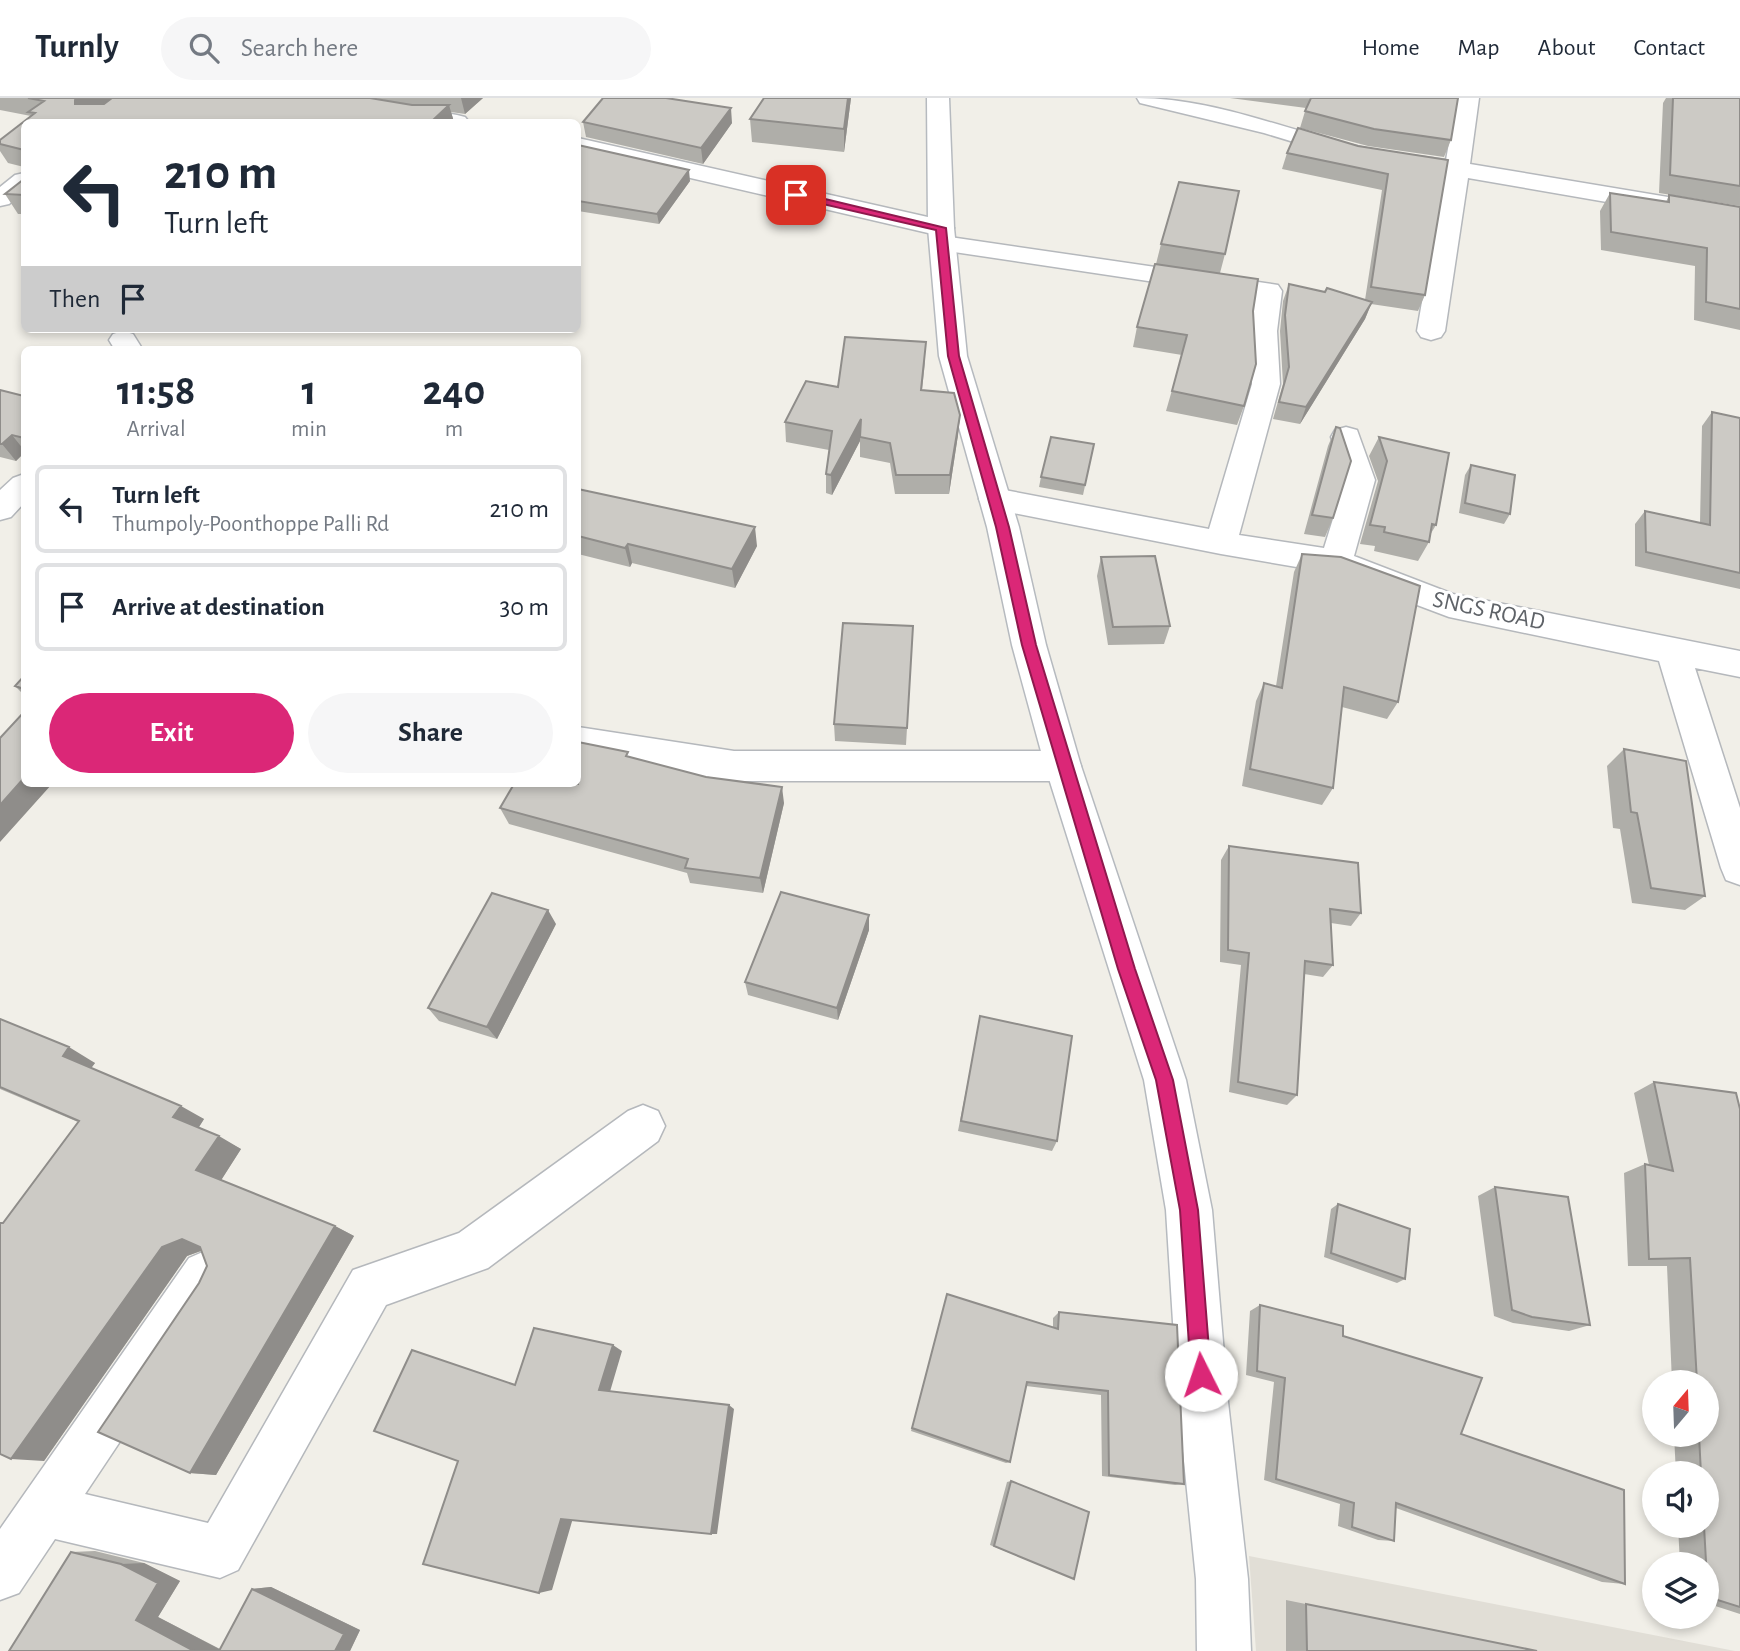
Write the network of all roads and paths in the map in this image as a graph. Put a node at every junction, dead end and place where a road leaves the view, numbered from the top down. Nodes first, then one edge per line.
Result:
1 (318, 98) edge
2 (938, 98) edge
3 (1148, 98) edge
4 (1468, 98) edge
5 (440, 119) edge
6 (581, 146) edge
7 (1459, 170) junction
8 (21, 182) edge
9 (0, 198) edge
10 (1740, 217) edge
11 (942, 236) junction
12 (1431, 331) dead end
13 (1346, 437) edge
14 (21, 488) edge
15 (994, 499) junction
16 (0, 509) edge
17 (1221, 543) junction
18 (1336, 562) junction
19 (1673, 650) junction
20 (1740, 664) edge
21 (581, 741) edge
22 (1063, 766) junction
23 (1740, 868) edge
24 (643, 1126) dead end
25 (205, 1274) edge
26 (42, 1510) junction
27 (0, 1574) edge
28 (1224, 1651) edge

1 - 5 street
2 - 11 street
3 - 7 street
4 - 7 street
6 - 11 street
7 - 10 street
7 - 12 street
8 - 9 street
11 - 15 street
11 - 17 street
13 - 18 street
14 - 16 street
15 - 17 street, SNGS ROAD
15 - 22 street
17 - 18 street, SNGS ROAD
18 - 19 street, SNGS ROAD
19 - 20 street, SNGS ROAD
19 - 23 street
21 - 22 street
22 - 28 street
24 - 26 street
25 - 26 street
26 - 27 street

